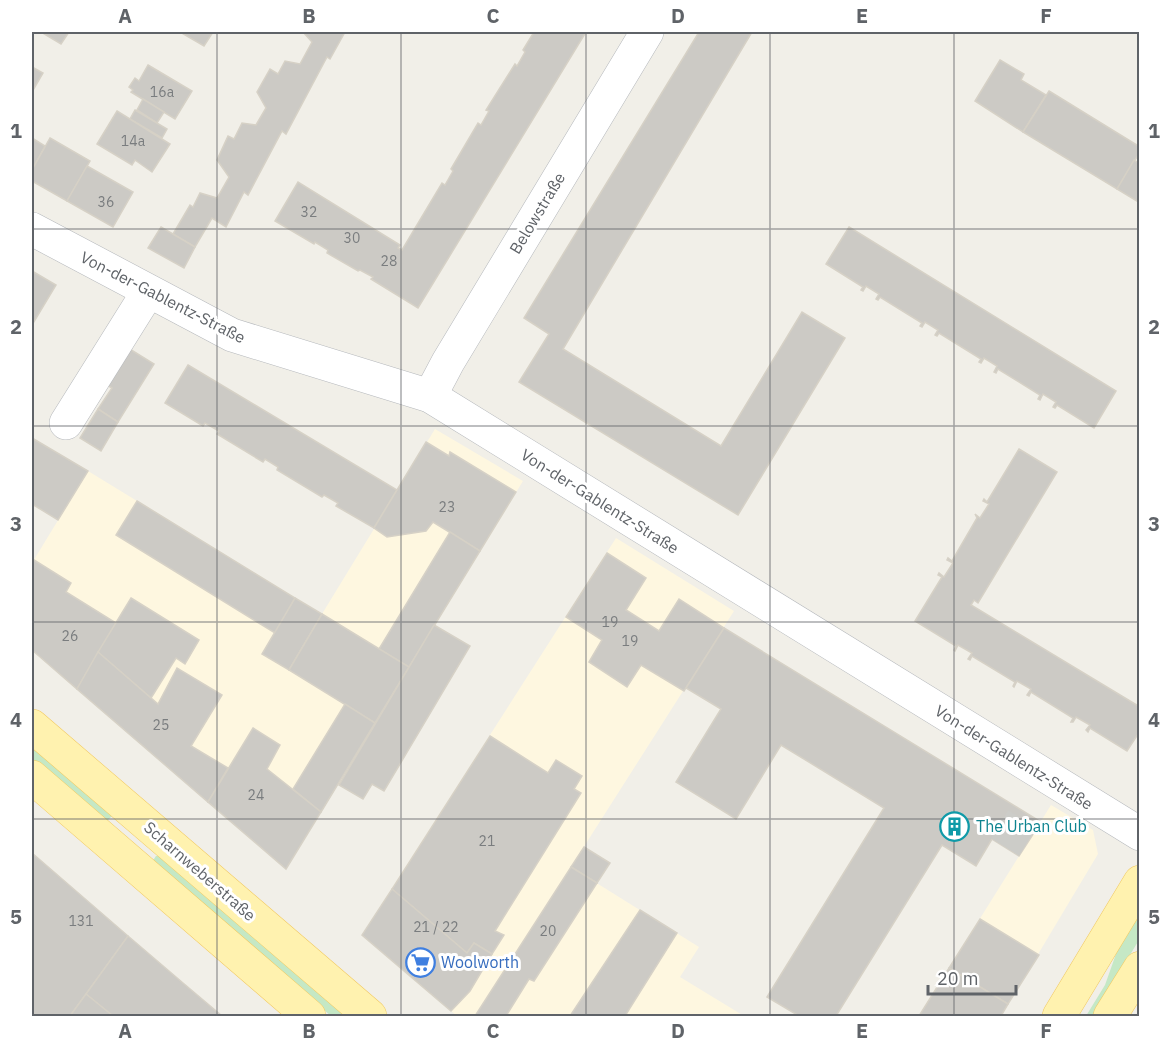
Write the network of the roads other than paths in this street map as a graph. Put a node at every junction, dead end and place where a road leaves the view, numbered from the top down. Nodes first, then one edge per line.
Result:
1 (647, 32) edge
2 (32, 229) edge
3 (148, 292) junction
4 (430, 396) junction
5 (66, 423) dead end
6 (32, 726) edge
7 (32, 777) edge
8 (1140, 834) edge
9 (1140, 882) edge
10 (309, 1017) edge
11 (370, 1017) edge
12 (1059, 1017) edge

1 - 4 street, Belowstraße
2 - 3 street, Von-der-Gablentz-Straße
3 - 4 street, Von-der-Gablentz-Straße
3 - 5 street
4 - 8 street, Von-der-Gablentz-Straße
6 - 11 main road, Scharnweberstraße
7 - 10 main road
9 - 12 main road

